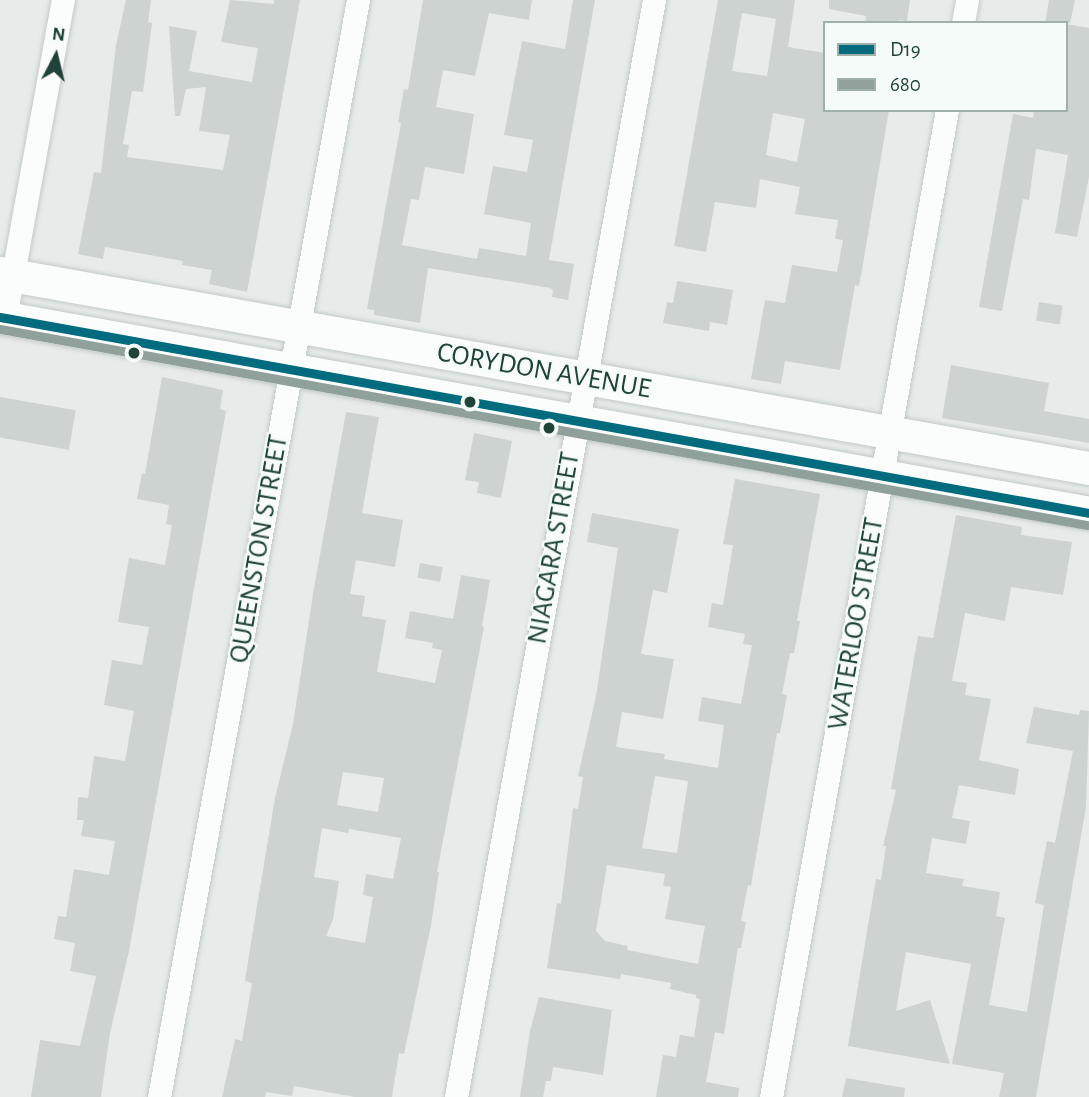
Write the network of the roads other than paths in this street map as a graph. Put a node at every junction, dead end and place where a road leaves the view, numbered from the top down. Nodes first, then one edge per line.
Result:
1 (63, 0) edge
2 (358, 0) edge
3 (654, 0) edge
4 (967, 0) edge
5 (963, 21) edge
6 (947, 112) edge
7 (7, 274) edge
8 (3, 318) edge
9 (300, 327) junction
10 (292, 370) junction
11 (585, 378) junction
12 (577, 421) junction
13 (889, 434) junction
14 (1089, 468) edge
15 (882, 477) junction
16 (1089, 513) edge
17 (159, 1097) edge
18 (456, 1097) edge
19 (771, 1097) edge

1 - 7 street
2 - 9 street, QUEENSTON STREET
3 - 11 street, NIAGARA STREET
4 - 5 street
6 - 13 street, WATERLOO STREET
7 - 8 street
7 - 9 main road, CORYDON AVENUE
8 - 10 main road, CORYDON AVENUE
9 - 10 street, QUEENSTON STREET
9 - 11 main road, CORYDON AVENUE
10 - 12 main road, CORYDON AVENUE
10 - 17 street, QUEENSTON STREET
11 - 12 street, NIAGARA STREET
11 - 13 main road, CORYDON AVENUE
12 - 15 main road, CORYDON AVENUE
12 - 18 street, NIAGARA STREET
13 - 14 main road, CORYDON AVENUE
13 - 15 street, WATERLOO STREET
15 - 16 main road, CORYDON AVENUE
15 - 19 street, WATERLOO STREET

